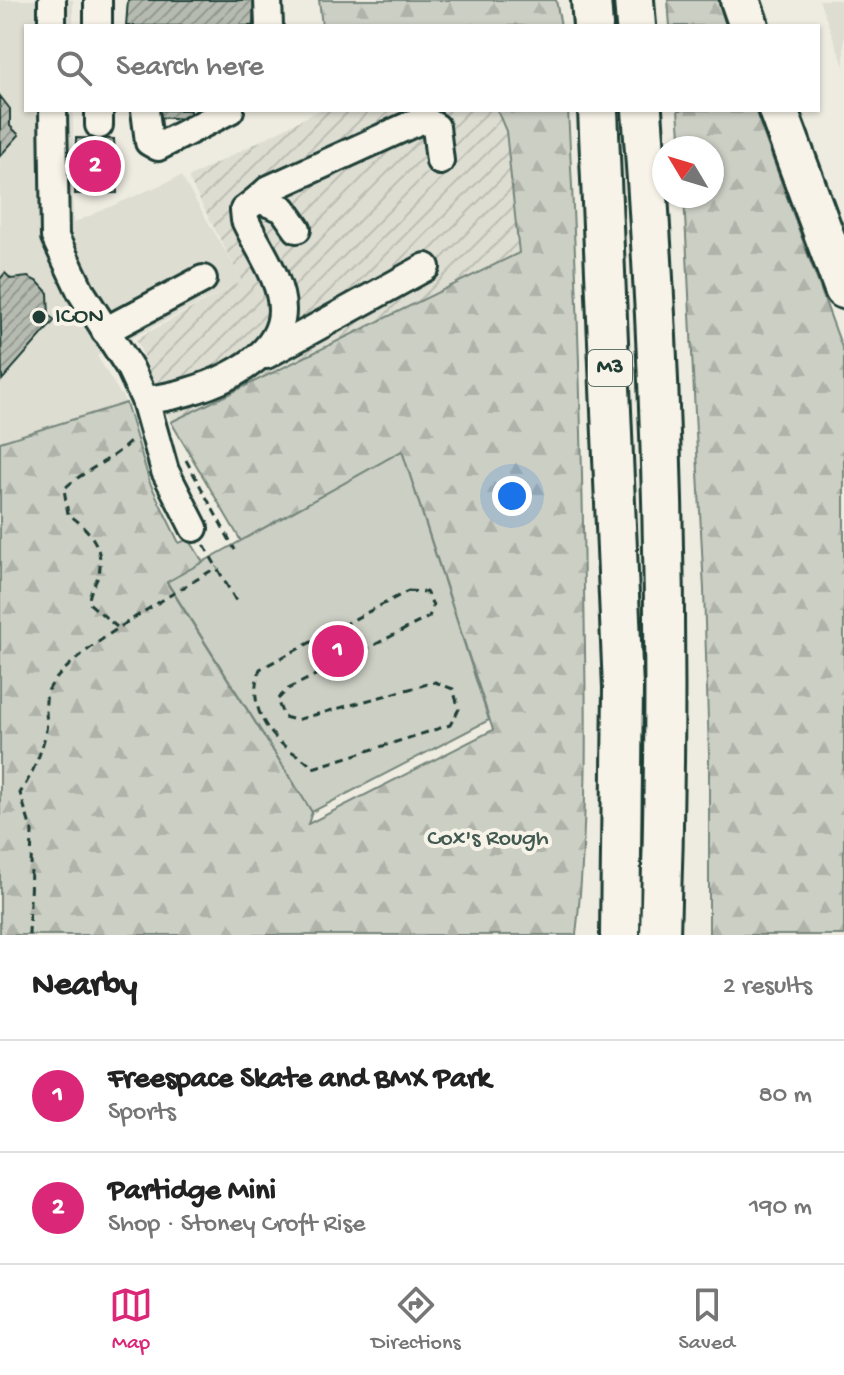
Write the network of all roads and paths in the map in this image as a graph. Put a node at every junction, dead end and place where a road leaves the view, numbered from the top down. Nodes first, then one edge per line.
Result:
1 (52, 0) edge
2 (98, 0) edge
3 (268, 0) edge
4 (591, 0) edge
5 (634, 0) edge
6 (740, 0) edge
7 (52, 24) edge
8 (98, 24) edge
9 (269, 24) edge
10 (593, 24) edge
11 (636, 24) edge
12 (748, 24) edge
13 (53, 112) edge
14 (145, 112) edge
15 (226, 112) edge
16 (598, 112) edge
17 (642, 112) edge
18 (779, 112) edge
19 (440, 161) dead end
20 (258, 199) junction
21 (297, 229) dead end
22 (426, 267) dead end
23 (203, 279) dead end
24 (844, 289) edge
25 (105, 331) junction
26 (252, 363) junction
27 (145, 400) junction
28 (141, 431) dead end
29 (194, 528) joint
30 (217, 567) junction
31 (236, 601) dead end
32 (621, 625) junction
33 (117, 627) junction
34 (313, 768) joint
35 (29, 935) edge
36 (599, 935) edge
37 (620, 935) edge
38 (660, 935) edge

1 - 7 street
2 - 8 street
3 - 9 street
4 - 10 highway
5 - 11 highway
6 - 12 highway
13 - 25 street
14 - 15 street
16 - 32 highway, M3
17 - 38 highway, M3
18 - 24 highway
19 - 20 street
20 - 21 street
20 - 26 street
22 - 26 street
23 - 25 street
25 - 27 street
26 - 27 street
27 - 29 street
28 - 33 path
29 - 30 path
30 - 31 path
30 - 33 path
32 - 36 highway, M3
32 - 37 highway, M3
33 - 35 path
34 - 34 path

